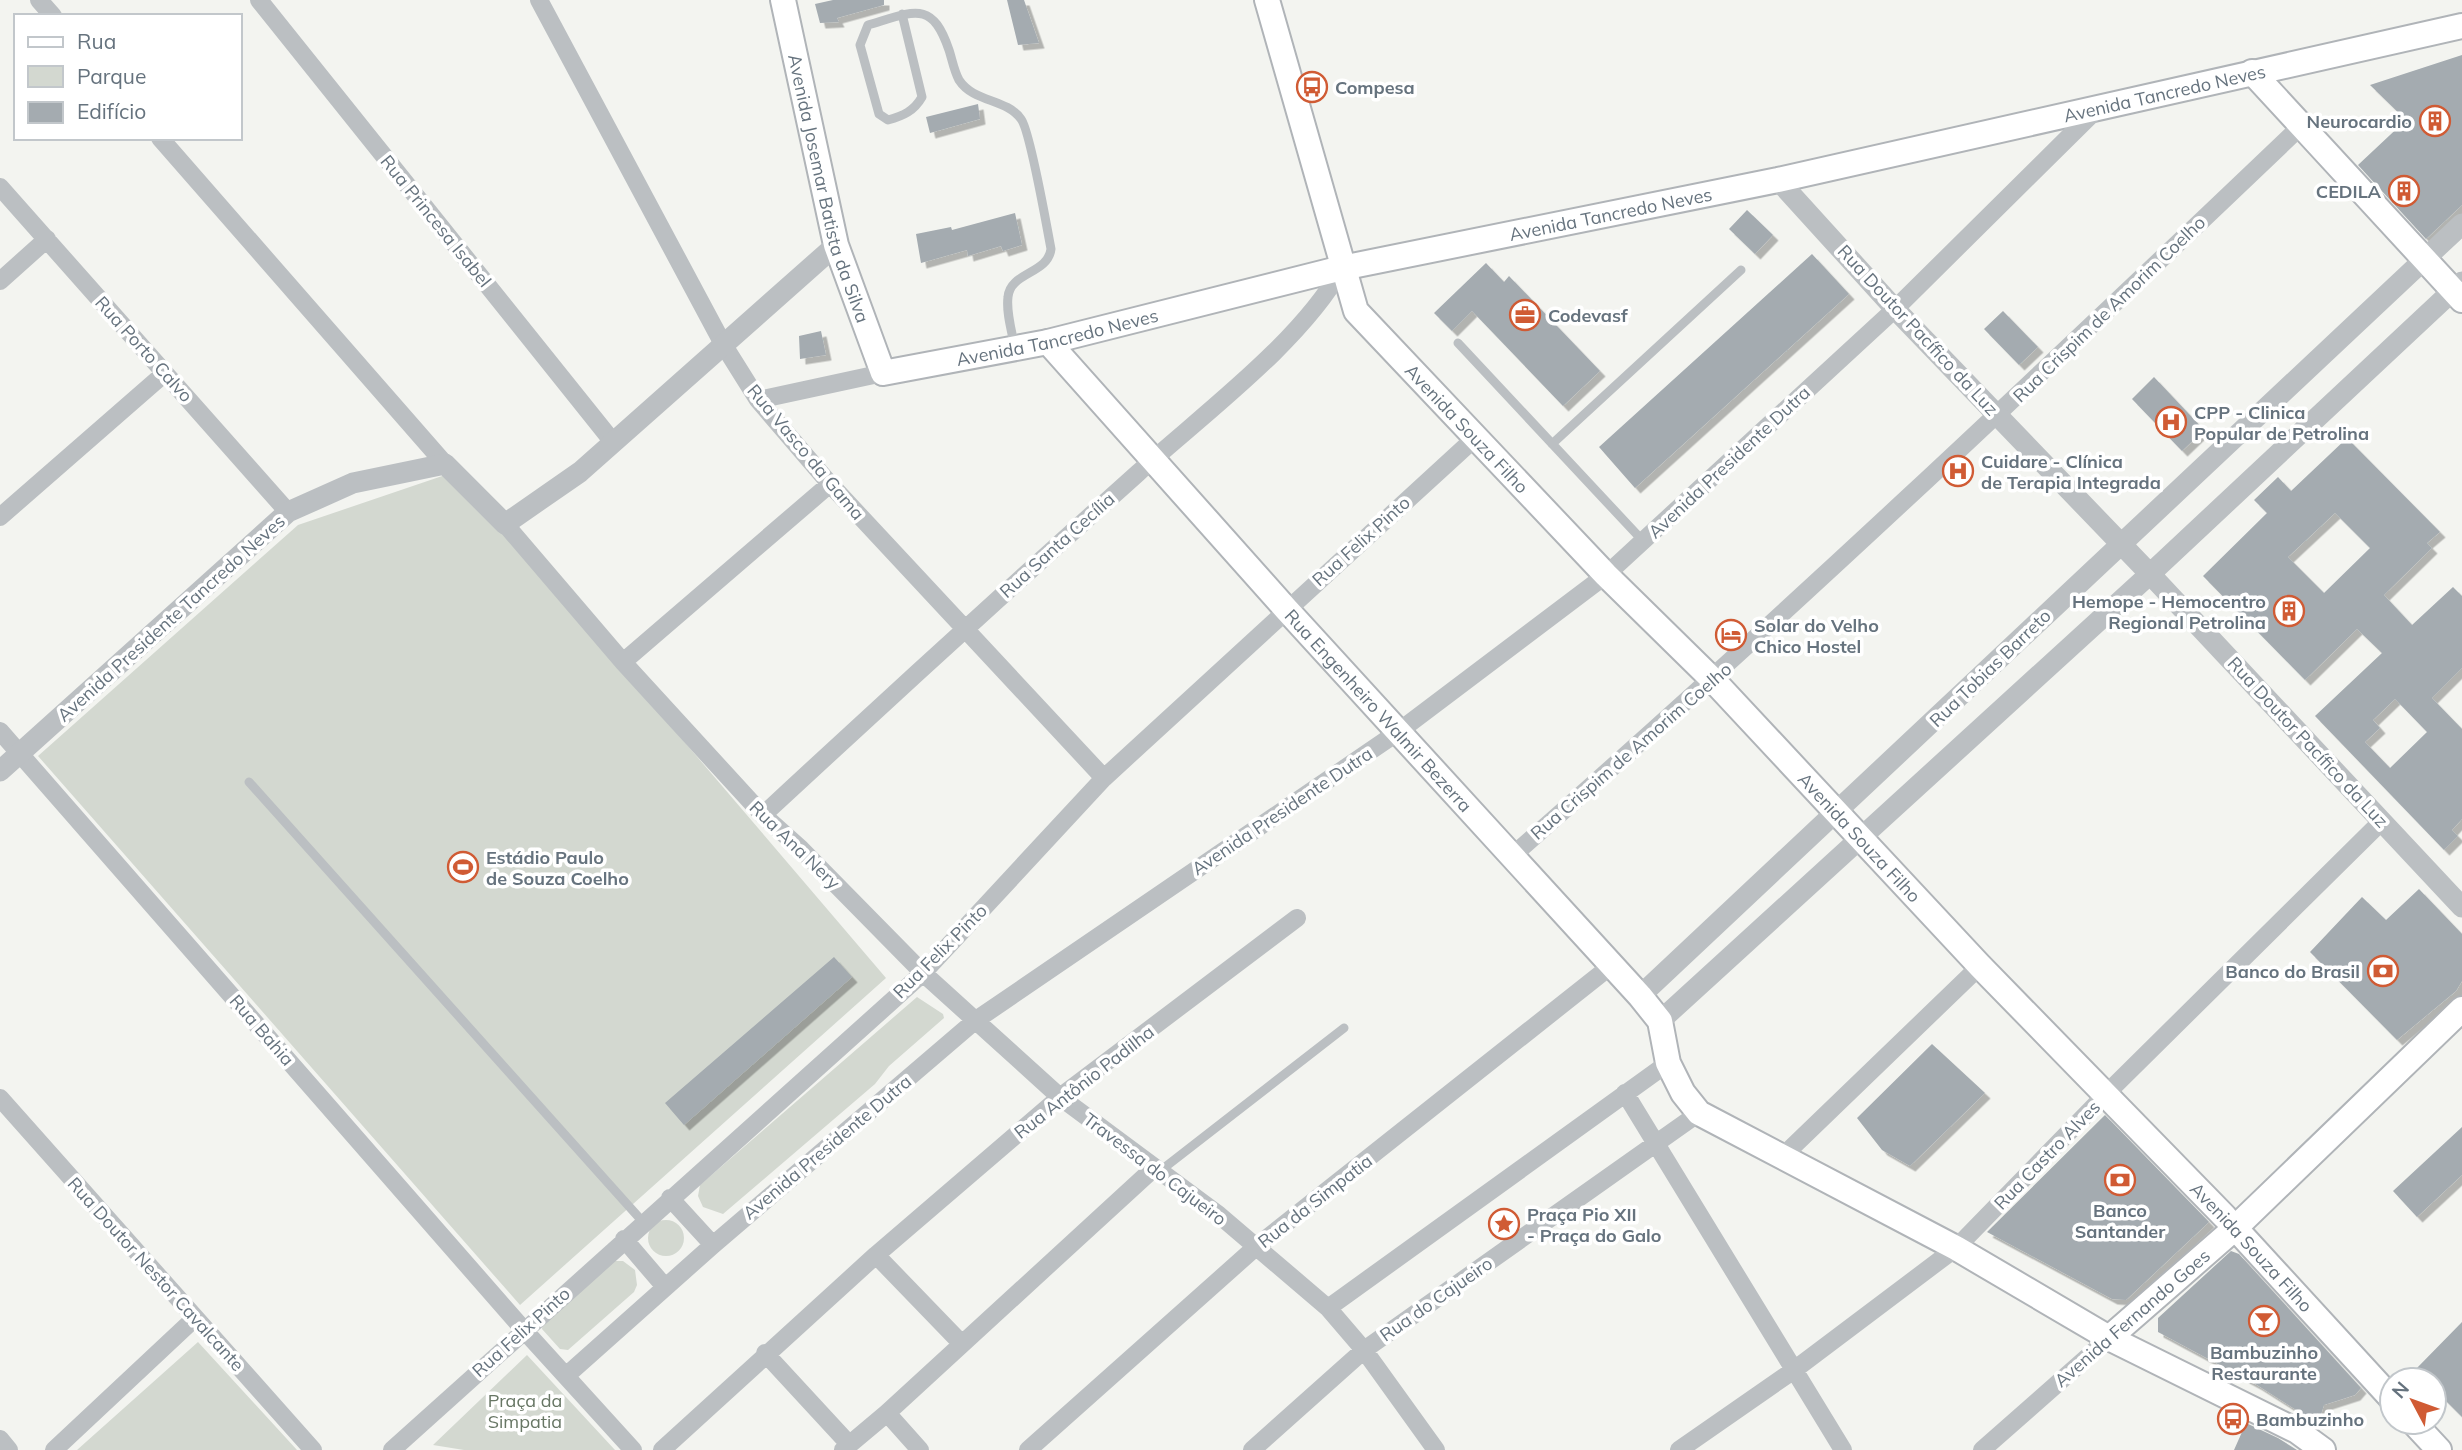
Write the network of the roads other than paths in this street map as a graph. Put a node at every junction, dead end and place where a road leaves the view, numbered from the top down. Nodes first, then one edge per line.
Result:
1 (39, 0) edge
2 (260, 0) edge
3 (539, 0) edge
4 (783, 0) edge
5 (1267, 0) edge
6 (50, 14) edge
7 (902, 15) junction
8 (2462, 26) edge
9 (2252, 72) junction
10 (2099, 106) junction
11 (2300, 127) junction
12 (162, 140) edge
13 (1778, 180) junction
14 (0, 187) edge
15 (2462, 224) edge
16 (47, 239) junction
17 (836, 244) junction
18 (2424, 259) junction
19 (1342, 268) junction
20 (1741, 270) dead end
21 (0, 281) edge
22 (2459, 291) edge
23 (1895, 309) junction
24 (1048, 342) junction
25 (1458, 343) dead end
26 (723, 344) junction
27 (1015, 348) junction
28 (165, 373) junction
29 (883, 373) junction
30 (758, 400) junction
31 (1998, 415) junction
32 (1475, 438) junction
33 (613, 442) junction
34 (1552, 444) junction
35 (1152, 460) junction
36 (445, 464) junction
37 (830, 484) junction
38 (288, 512) junction
39 (0, 517) edge
40 (505, 524) junction
41 (1643, 541) junction
42 (2120, 544) junction
43 (2150, 574) junction
44 (1606, 575) junction
45 (1286, 609) junction
46 (964, 629) junction
47 (624, 662) junction
48 (1713, 680) junction
49 (0, 731) edge
50 (1398, 732) junction
51 (20, 753) junction
52 (0, 771) edge
53 (1104, 778) junction
54 (248, 782) dead end
55 (1837, 814) junction
56 (763, 815) junction
57 (2382, 821) junction
58 (1860, 837) junction
59 (1512, 856) junction
60 (2462, 907) edge
61 (1297, 918) dead end
62 (1612, 965) junction
63 (1980, 965) junction
64 (923, 973) junction
65 (1640, 996) junction
66 (2462, 1009) edge
67 (976, 1020) junction
68 (1660, 1021) junction
69 (1344, 1028) dead end
70 (1668, 1063) junction
71 (1625, 1093) junction
72 (2106, 1094) junction
73 (1060, 1097) junction
74 (0, 1098) edge
75 (1699, 1113) junction
76 (1655, 1143) junction
77 (1784, 1155) junction
78 (1156, 1171) junction
79 (670, 1198) junction
80 (643, 1222) junction
81 (2234, 1229) junction
82 (624, 1239) junction
83 (713, 1245) junction
84 (1257, 1246) junction
85 (1956, 1248) junction
86 (876, 1255) junction
87 (665, 1287) junction
88 (1328, 1308) junction
89 (195, 1318) junction
90 (523, 1329) junction
91 (2109, 1338) junction
92 (962, 1344) junction
93 (1364, 1350) junction
94 (765, 1353) junction
95 (1794, 1370) junction
96 (567, 1375) junction
97 (2378, 1384) edge
98 (887, 1413) junction
99 (2426, 1436) edge
100 (0, 1439) edge
101 (846, 1447) edge
102 (2438, 1449) edge
103 (9, 1450) edge
104 (54, 1450) edge
105 (313, 1450) edge
106 (392, 1450) edge
107 (633, 1450) edge
108 (662, 1450) edge
109 (920, 1450) edge
110 (1028, 1450) edge
111 (1252, 1450) edge
112 (1436, 1450) edge
113 (1679, 1450) edge
114 (1843, 1450) edge
115 (1982, 1450) edge
116 (2323, 1450) edge

1 - 6 street
2 - 33 street, Rua Princesa Isabel
3 - 26 street, Rua Vasco da Gama
4 - 17 main road, Avenida Josemar Batista da Silva
5 - 19 main road, Avenida Souza Filho
7 - 7 lane
7 - 27 lane
8 - 9 main road, Avenida Tancredo Neves
9 - 10 main road, Avenida Tancredo Neves
9 - 11 main road
10 - 13 main road, Avenida Tancredo Neves
10 - 23 street, Avenida Presidente Dutra
11 - 18 main road
11 - 31 street, Rua Crispim de Amorim Coelho
12 - 36 street
13 - 19 main road, Avenida Tancredo Neves
13 - 23 street, Rua Doutor Pacífico da Luz
14 - 16 street, Rua Porto Calvo
15 - 18 street, Rua Tobias Barreto
16 - 21 street
16 - 28 street, Rua Porto Calvo
17 - 26 street
17 - 29 main road, Avenida Josemar Batista da Silva
18 - 22 main road
18 - 42 street, Rua Tobias Barreto
19 - 24 main road, Avenida Tancredo Neves
19 - 32 main road, Avenida Souza Filho
19 - 35 street, Rua Santa Cecília
20 - 34 lane
22 - 43 street, Rua Tobias Barreto
23 - 31 street, Rua Doutor Pacífico da Luz
23 - 41 street, Avenida Presidente Dutra
24 - 27 main road, Avenida Tancredo Neves
24 - 35 main road, Rua Engenheiro Walmir Bezerra
25 - 34 lane
26 - 30 street, Rua Vasco da Gama
26 - 33 street
27 - 29 main road, Avenida Tancredo Neves
28 - 38 street, Rua Porto Calvo
28 - 39 street
29 - 30 street, Avenida Tancredo Neves
30 - 37 street, Rua Vasco da Gama
31 - 42 street, Rua Doutor Pacífico da Luz
31 - 48 street, Rua Crispim de Amorim Coelho
32 - 44 main road, Avenida Souza Filho
32 - 45 street, Rua Felix Pinto
33 - 40 street
34 - 41 lane
35 - 45 main road, Rua Engenheiro Walmir Bezerra
35 - 46 street, Rua Santa Cecília
36 - 38 street, Avenida Presidente Tancredo Neves
36 - 40 street
37 - 46 street, Rua Vasco da Gama
37 - 47 street
38 - 51 street, Avenida Presidente Tancredo Neves
40 - 47 street, Rua Ana Nery
41 - 44 street, Avenida Presidente Dutra
42 - 43 street, Rua Doutor Pacífico da Luz
42 - 55 street, Rua Tobias Barreto
43 - 57 street, Rua Doutor Pacífico da Luz
43 - 58 street, Rua Tobias Barreto
44 - 48 main road, Avenida Souza Filho
44 - 50 street, Avenida Presidente Dutra
45 - 50 main road, Rua Engenheiro Walmir Bezerra
45 - 53 street, Rua Felix Pinto
46 - 53 street, Rua Vasco da Gama
46 - 56 street, Rua Santa Cecília
47 - 56 street, Rua Ana Nery
48 - 55 main road, Avenida Souza Filho
48 - 59 street, Rua Crispim de Amorim Coelho
49 - 51 street, Rua Bahia
50 - 59 main road, Rua Engenheiro Walmir Bezerra
50 - 67 street, Avenida Presidente Dutra
51 - 52 street, Avenida Presidente Tancredo Neves
51 - 90 street, Rua Bahia
53 - 64 street, Rua Felix Pinto
54 - 80 lane
55 - 58 main road, Avenida Souza Filho
55 - 65 street, Rua Tobias Barreto
56 - 64 street, Rua Ana Nery
57 - 60 street, Rua Doutor Pacífico da Luz
57 - 72 street, Rua Castro Alves
58 - 63 main road, Avenida Souza Filho
58 - 68 street, Rua Tobias Barreto
59 - 62 main road, Rua Engenheiro Walmir Bezerra
61 - 73 street, Rua Antônio Padilha
62 - 65 main road, Rua Engenheiro Walmir Bezerra
62 - 84 street, Rua da Simpatia
63 - 72 main road, Avenida Souza Filho
63 - 77 street
64 - 67 street, Rua Ana Nery
64 - 79 street, Rua Felix Pinto
65 - 68 main road, Rua Engenheiro Walmir Bezerra
66 - 81 main road, Avenida Fernando Goes
67 - 73 street, Travessa do Cajueiro
67 - 83 street, Avenida Presidente Dutra
68 - 70 main road, Rua Engenheiro Walmir Bezerra
69 - 78 lane
70 - 71 street
70 - 75 main road, Rua Engenheiro Walmir Bezerra
71 - 76 street
71 - 88 street
72 - 81 main road, Avenida Souza Filho
72 - 85 street, Rua Castro Alves
73 - 78 street, Travessa do Cajueiro
73 - 86 street, Rua Antônio Padilha
74 - 89 street, Rua Doutor Nestor Cavalcante
75 - 76 street, Rua do Cajueiro
75 - 77 main road
76 - 93 street, Rua do Cajueiro
76 - 95 street
77 - 85 main road
78 - 84 street, Travessa do Cajueiro
78 - 92 street
79 - 80 street, Rua Felix Pinto
79 - 83 street
80 - 82 street, Rua Felix Pinto
81 - 91 main road, Avenida Fernando Goes
81 - 97 main road, Avenida Souza Filho
82 - 87 street
82 - 90 street, Rua Felix Pinto
83 - 87 street, Avenida Presidente Dutra
84 - 88 street, Travessa do Cajueiro
84 - 110 street, Rua da Simpatia
85 - 91 main road
85 - 95 street, Rua Castro Alves
86 - 92 street
86 - 94 street, Rua Antônio Padilha
87 - 96 street, Avenida Presidente Dutra
88 - 93 street, Travessa do Cajueiro
89 - 104 street
89 - 105 street, Rua Doutor Nestor Cavalcante
90 - 96 street, Rua Bahia
90 - 106 street, Rua Felix Pinto
91 - 115 street, Avenida Fernando Goes
91 - 116 main road
92 - 98 street
93 - 111 street, Rua do Cajueiro
93 - 112 street, Travessa do Cajueiro
94 - 101 street
94 - 108 street, Rua Antônio Padilha
95 - 113 street, Rua Castro Alves
95 - 114 street
96 - 107 street, Rua Bahia
98 - 101 street
98 - 109 street
99 - 102 main road
100 - 103 street

